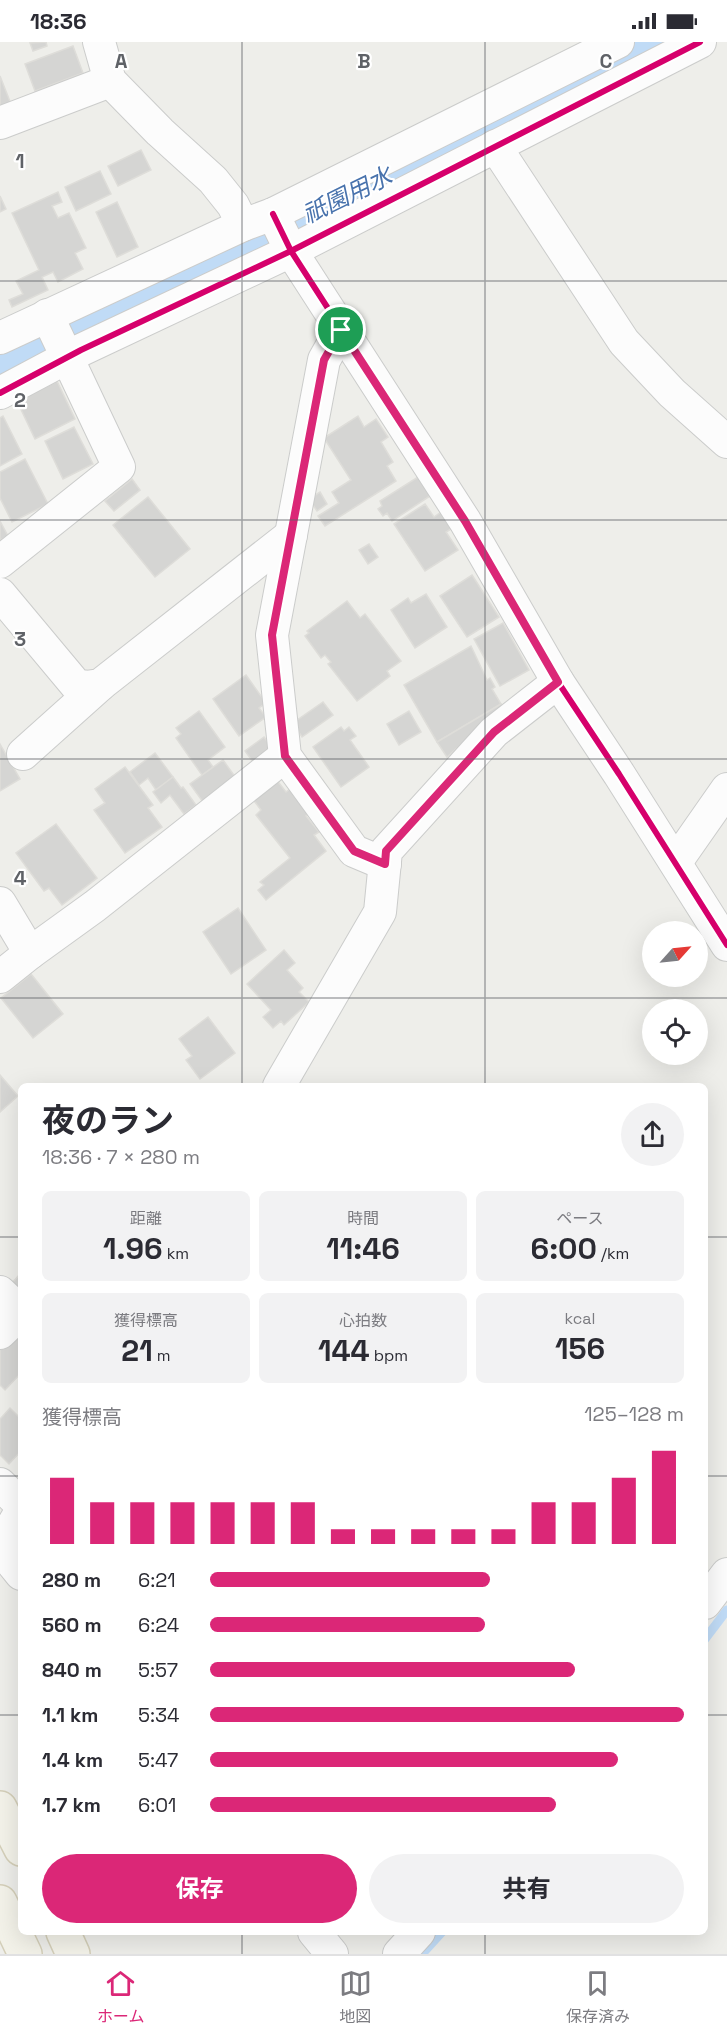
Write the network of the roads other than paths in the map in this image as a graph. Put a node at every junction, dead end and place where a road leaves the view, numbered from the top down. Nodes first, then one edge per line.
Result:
1 (99, 42) edge
2 (700, 42) edge
3 (621, 58) edge
4 (110, 81) junction
5 (0, 123) edge
6 (495, 147) junction
7 (243, 225) junction
8 (282, 232) junction
9 (49, 319) junction
10 (341, 330) junction
11 (0, 338) edge
12 (66, 354) junction
13 (0, 393) edge
14 (727, 442) edge
15 (291, 534) junction
16 (0, 562) edge
17 (0, 594) edge
18 (558, 682) junction
19 (100, 685) junction
20 (23, 754) dead end
21 (285, 756) junction
22 (727, 789) edge
23 (675, 862) junction
24 (385, 864) junction
25 (0, 903) edge
26 (727, 945) edge
27 (30, 953) junction
28 (0, 977) edge
29 (281, 1083) edge
30 (0, 1292) edge
31 (18, 1310) edge
32 (18, 1316) edge
33 (0, 1333) edge
34 (0, 1484) edge
35 (18, 1501) edge
36 (18, 1516) edge
37 (0, 1548) edge
38 (18, 1570) edge
39 (727, 1574) edge
40 (708, 1599) edge
41 (0, 1808) edge
42 (18, 1843) edge
43 (0, 1902) edge
44 (64, 1935) edge
45 (316, 1935) edge
46 (416, 1935) edge
47 (25, 1954) edge
48 (73, 1954) edge
49 (332, 1954) edge
50 (399, 1954) edge

1 - 4 street
2 - 3 street
3 - 6 street
3 - 8 street
4 - 5 street
4 - 7 street
6 - 8 street
6 - 14 street
7 - 8 street
7 - 9 street
8 - 10 street
8 - 12 street
9 - 11 street
9 - 12 street
10 - 15 street
10 - 18 street
12 - 13 street
12 - 16 street
15 - 19 street
15 - 21 street
17 - 19 street
18 - 23 street
18 - 24 street
19 - 20 street
21 - 24 street
21 - 27 street
22 - 23 street
23 - 26 street
24 - 29 street
25 - 27 street
27 - 28 street
30 - 31 street
32 - 33 street
34 - 35 street
36 - 37 street
37 - 38 street
39 - 40 street
41 - 42 main road
43 - 47 main road
44 - 48 main road
45 - 49 street
46 - 50 street

